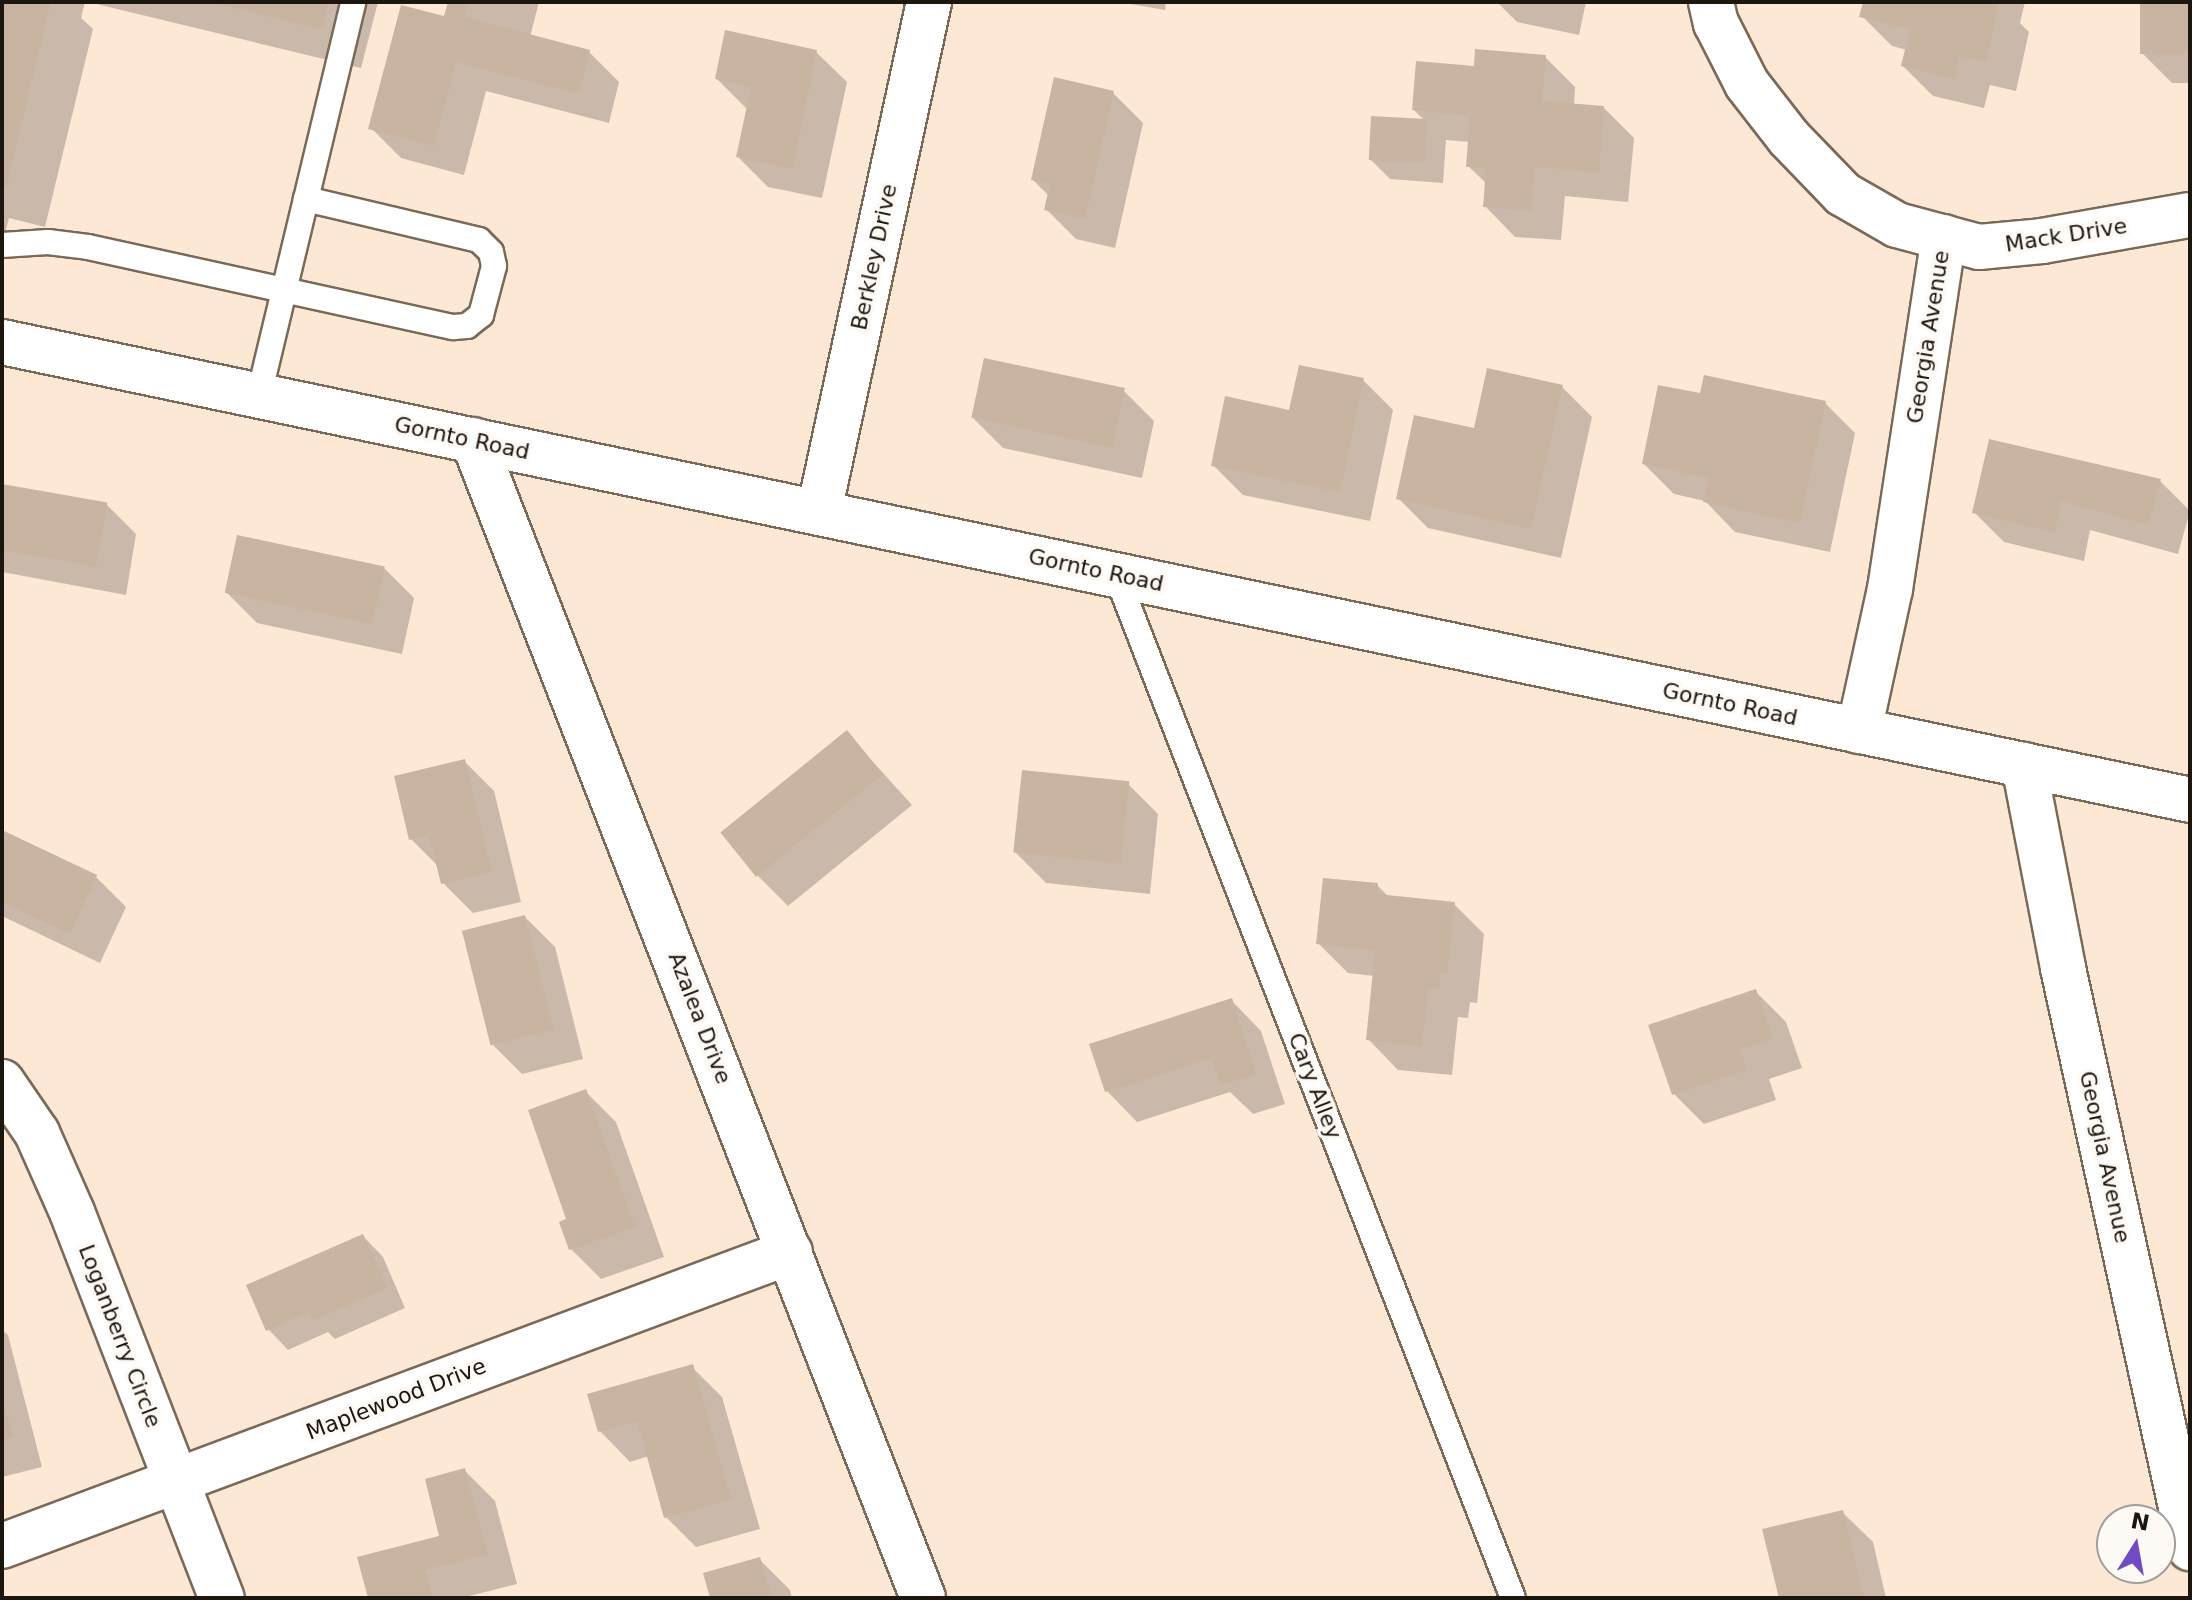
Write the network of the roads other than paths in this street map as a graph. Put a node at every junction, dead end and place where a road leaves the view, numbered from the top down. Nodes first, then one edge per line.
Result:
1 (353, 2) edge
2 (929, 2) edge
3 (1711, 2) edge
4 (306, 199) junction
5 (2190, 215) edge
6 (1944, 237) junction
7 (2, 245) edge
8 (284, 289) junction
9 (2, 342) edge
10 (259, 395) junction
11 (473, 440) junction
12 (819, 512) junction
13 (1116, 574) junction
14 (1859, 731) junction
15 (2024, 765) junction
16 (2190, 800) edge
17 (2, 1082) edge
18 (790, 1252) junction
19 (176, 1481) junction
20 (2, 1546) edge
21 (2190, 1548) edge
22 (222, 1598) edge
23 (923, 1598) edge
24 (1513, 1598) edge

1 - 4 lane
2 - 12 street, Berkley Drive
3 - 6 street, Georgia Avenue
4 - 8 lane
4 - 8 lane
5 - 6 street, Mack Drive
6 - 14 street, Georgia Avenue
7 - 8 lane
8 - 10 lane
9 - 10 street, Gornto Road
10 - 11 street, Gornto Road
11 - 12 street, Gornto Road
11 - 18 street, Azalea Drive
12 - 13 street, Gornto Road
13 - 14 street, Gornto Road
13 - 24 lane, Cary Alley
14 - 15 street, Gornto Road
15 - 16 street, Gornto Road
15 - 21 street, Georgia Avenue
17 - 19 street, Loganberry Circle
18 - 19 street, Maplewood Drive
18 - 23 street, Azalea Drive
19 - 20 street, Maplewood Drive
19 - 22 street, Loganberry Circle

